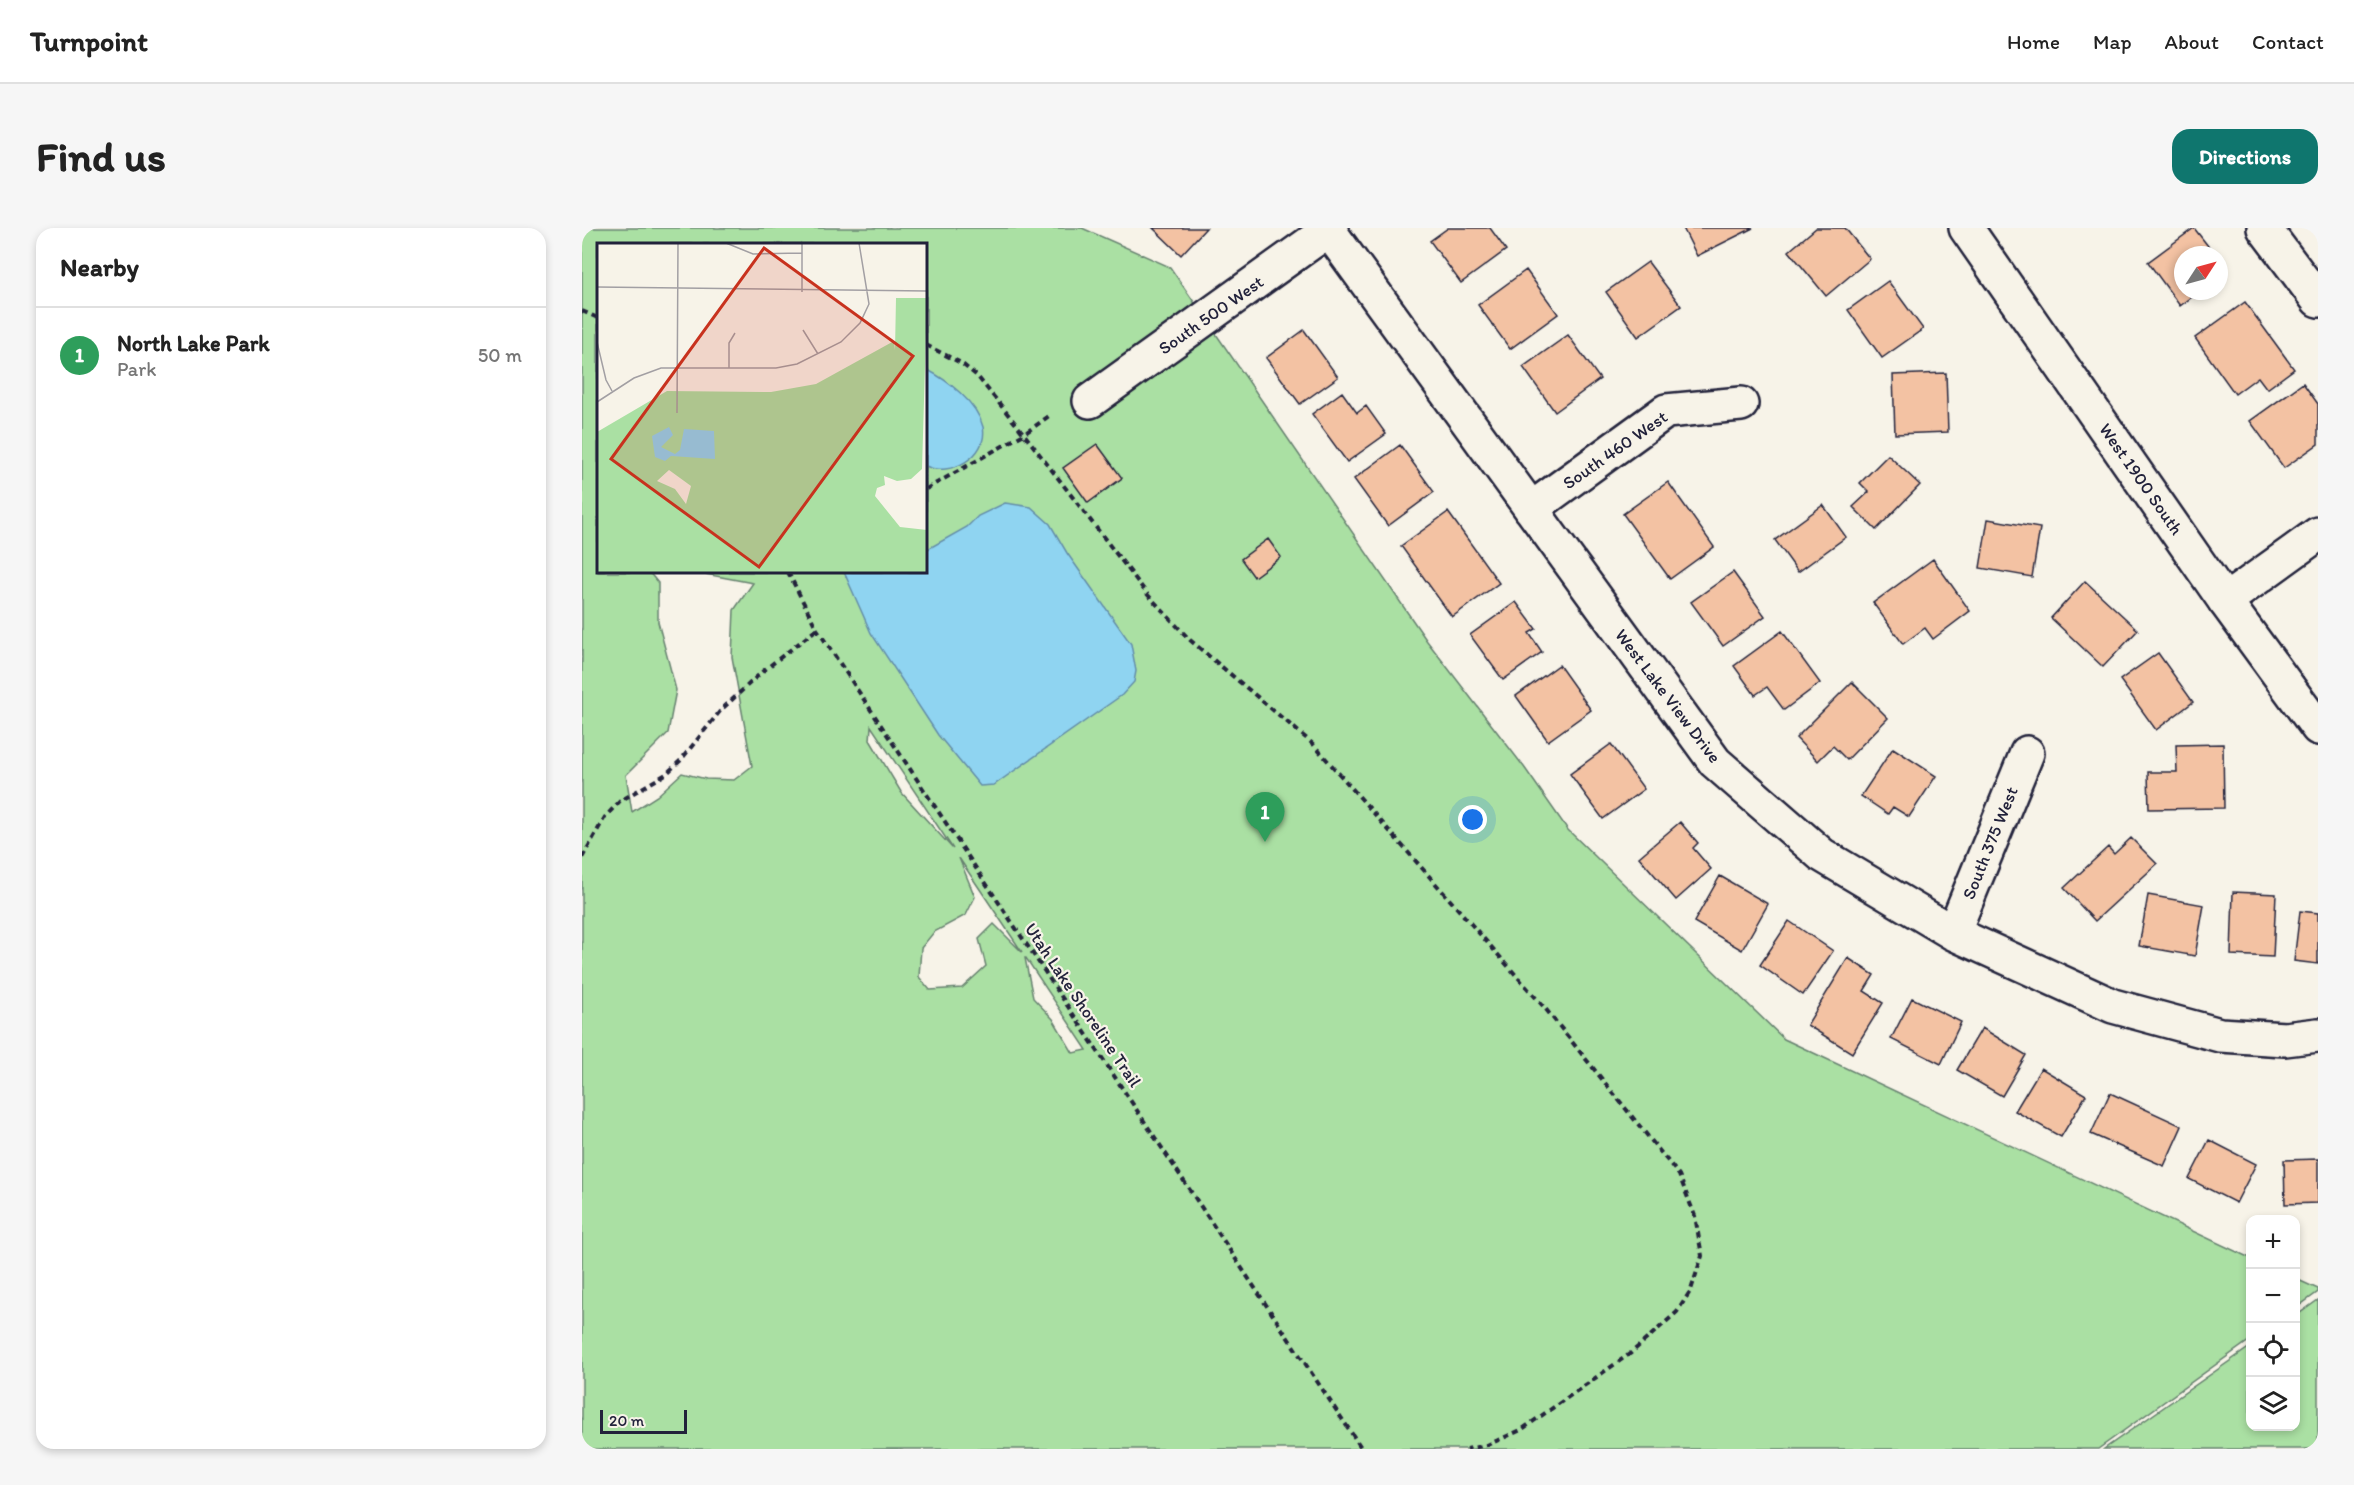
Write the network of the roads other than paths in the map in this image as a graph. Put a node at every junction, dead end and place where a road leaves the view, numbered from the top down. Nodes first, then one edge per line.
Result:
1 (1966, 228) edge
2 (2264, 228) edge
3 (1329, 229) edge
4 (2318, 300) edge
5 (1090, 401) dead end
6 (1742, 404) dead end
7 (1531, 509) junction
8 (2318, 534) edge
9 (2225, 601) junction
10 (2318, 728) edge
11 (2026, 753) dead end
12 (1953, 933) junction
13 (2318, 1035) edge

1 - 9 street, West 1900 South
2 - 4 street
3 - 5 street, South 500 West
3 - 7 street, West Lake View Drive
6 - 7 street, South 460 West
7 - 12 street, West Lake View Drive
8 - 9 street
9 - 10 street, West 1900 South
11 - 12 street, South 375 West
12 - 13 street, West Lake View Drive

